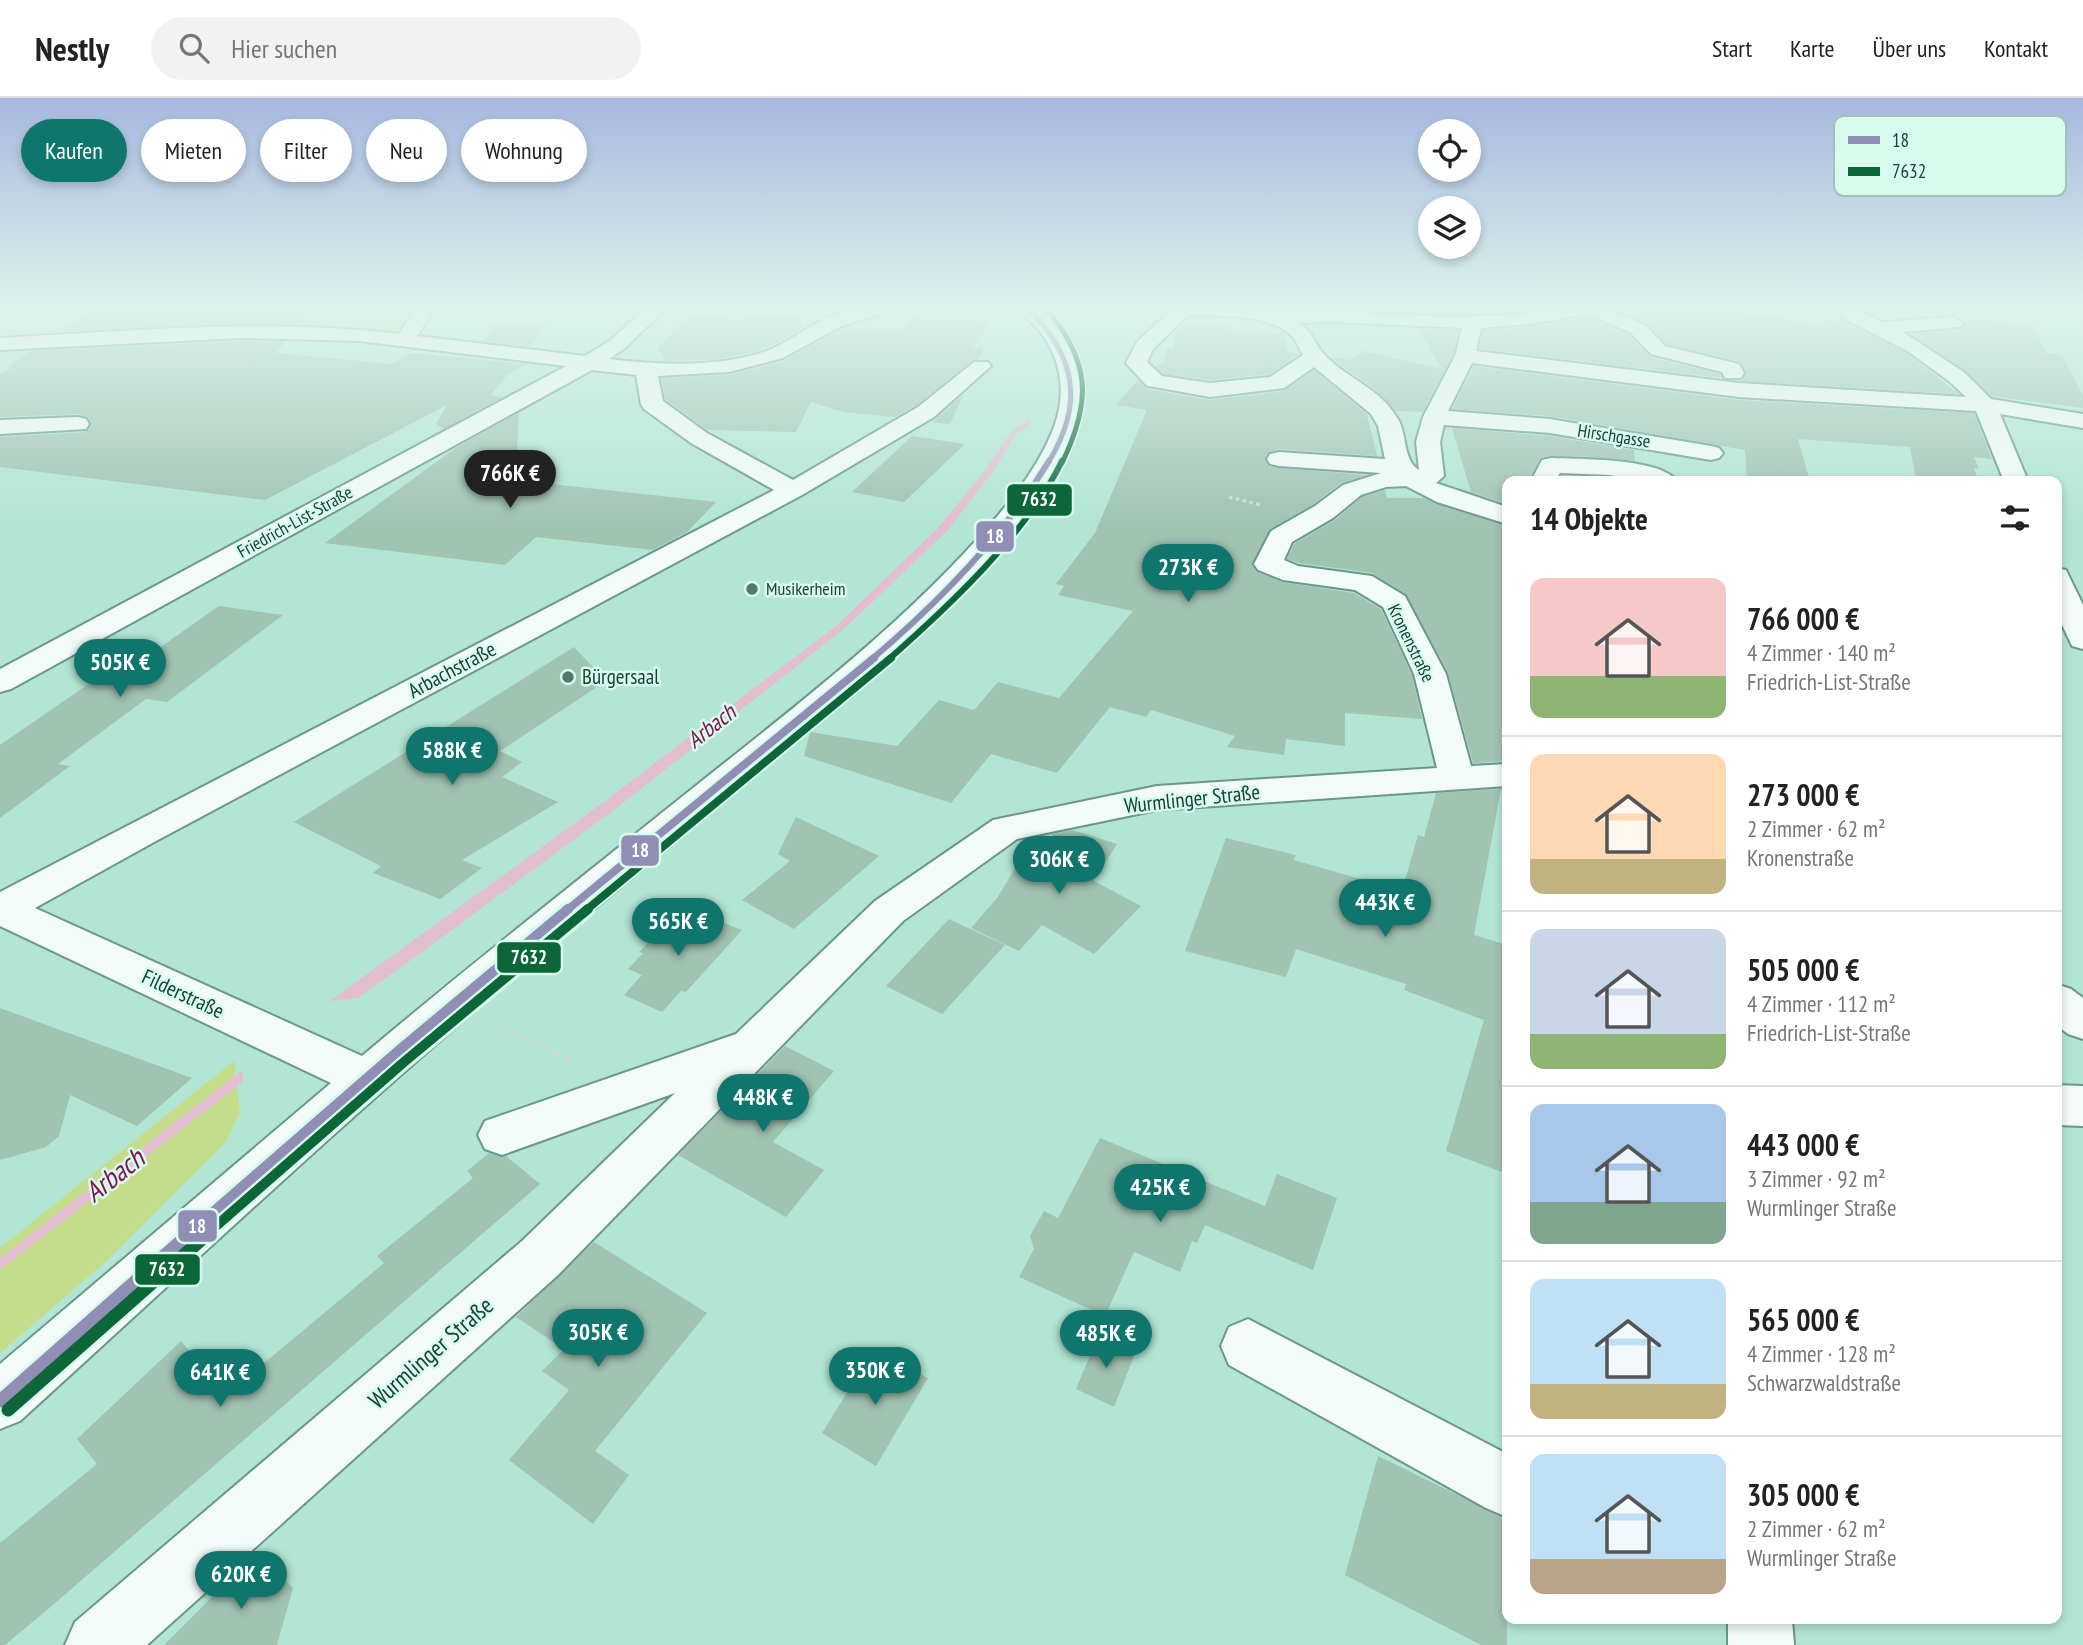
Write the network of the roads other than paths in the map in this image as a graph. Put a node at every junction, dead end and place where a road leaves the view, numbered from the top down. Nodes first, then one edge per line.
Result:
1 (556, 380) edge
2 (648, 380) edge
3 (964, 380) edge
4 (1072, 380) edge
5 (1154, 380) edge
6 (1280, 380) edge
7 (1346, 380) edge
8 (1453, 380) edge
9 (1660, 380) edge
10 (1735, 380) edge
11 (1959, 380) edge
12 (1739, 390) junction
13 (1984, 405) junction
14 (1434, 417) junction
15 (2083, 421) edge
16 (78, 424) dead end
17 (0, 427) edge
18 (1711, 453) dead end
19 (1279, 459) dead end
20 (1406, 473) junction
21 (1546, 476) edge
22 (1656, 476) edge
23 (2014, 476) edge
24 (793, 490) junction
25 (1502, 514) edge
26 (2062, 590) edge
27 (2083, 640) edge
28 (2062, 643) edge
29 (2083, 647) edge
30 (0, 682) edge
31 (1502, 775) edge
32 (1457, 779) junction
33 (0, 910) edge
34 (2062, 1006) edge
35 (2083, 1023) edge
36 (751, 1047) junction
37 (367, 1079) junction
38 (2062, 1105) edge
39 (2083, 1105) edge
40 (502, 1135) dead end
41 (1248, 1346) dead end
42 (0, 1401) edge
43 (1502, 1484) edge
44 (99, 1645) edge

1 - 30 street, Friedrich-List-Straße
2 - 24 street
3 - 24 street, Arbachstraße
4 - 37 street
5 - 6 street
7 - 20 street
8 - 14 street
9 - 12 street
10 - 12 street
11 - 13 street
12 - 13 street
13 - 15 street
13 - 23 street
14 - 18 street, Hirschgasse
14 - 20 street
16 - 17 street
19 - 20 street
20 - 25 street
20 - 32 street, Kronenstraße
21 - 22 street
24 - 33 street, Arbachstraße
26 - 27 street
28 - 29 street
31 - 32 street, Wurmlinger Straße
32 - 36 street, Wurmlinger Straße
33 - 37 street, Filderstraße
34 - 35 street
36 - 40 street, Wurmlinger Straße
36 - 44 street, Wurmlinger Straße
37 - 42 street
38 - 39 street
41 - 43 street

